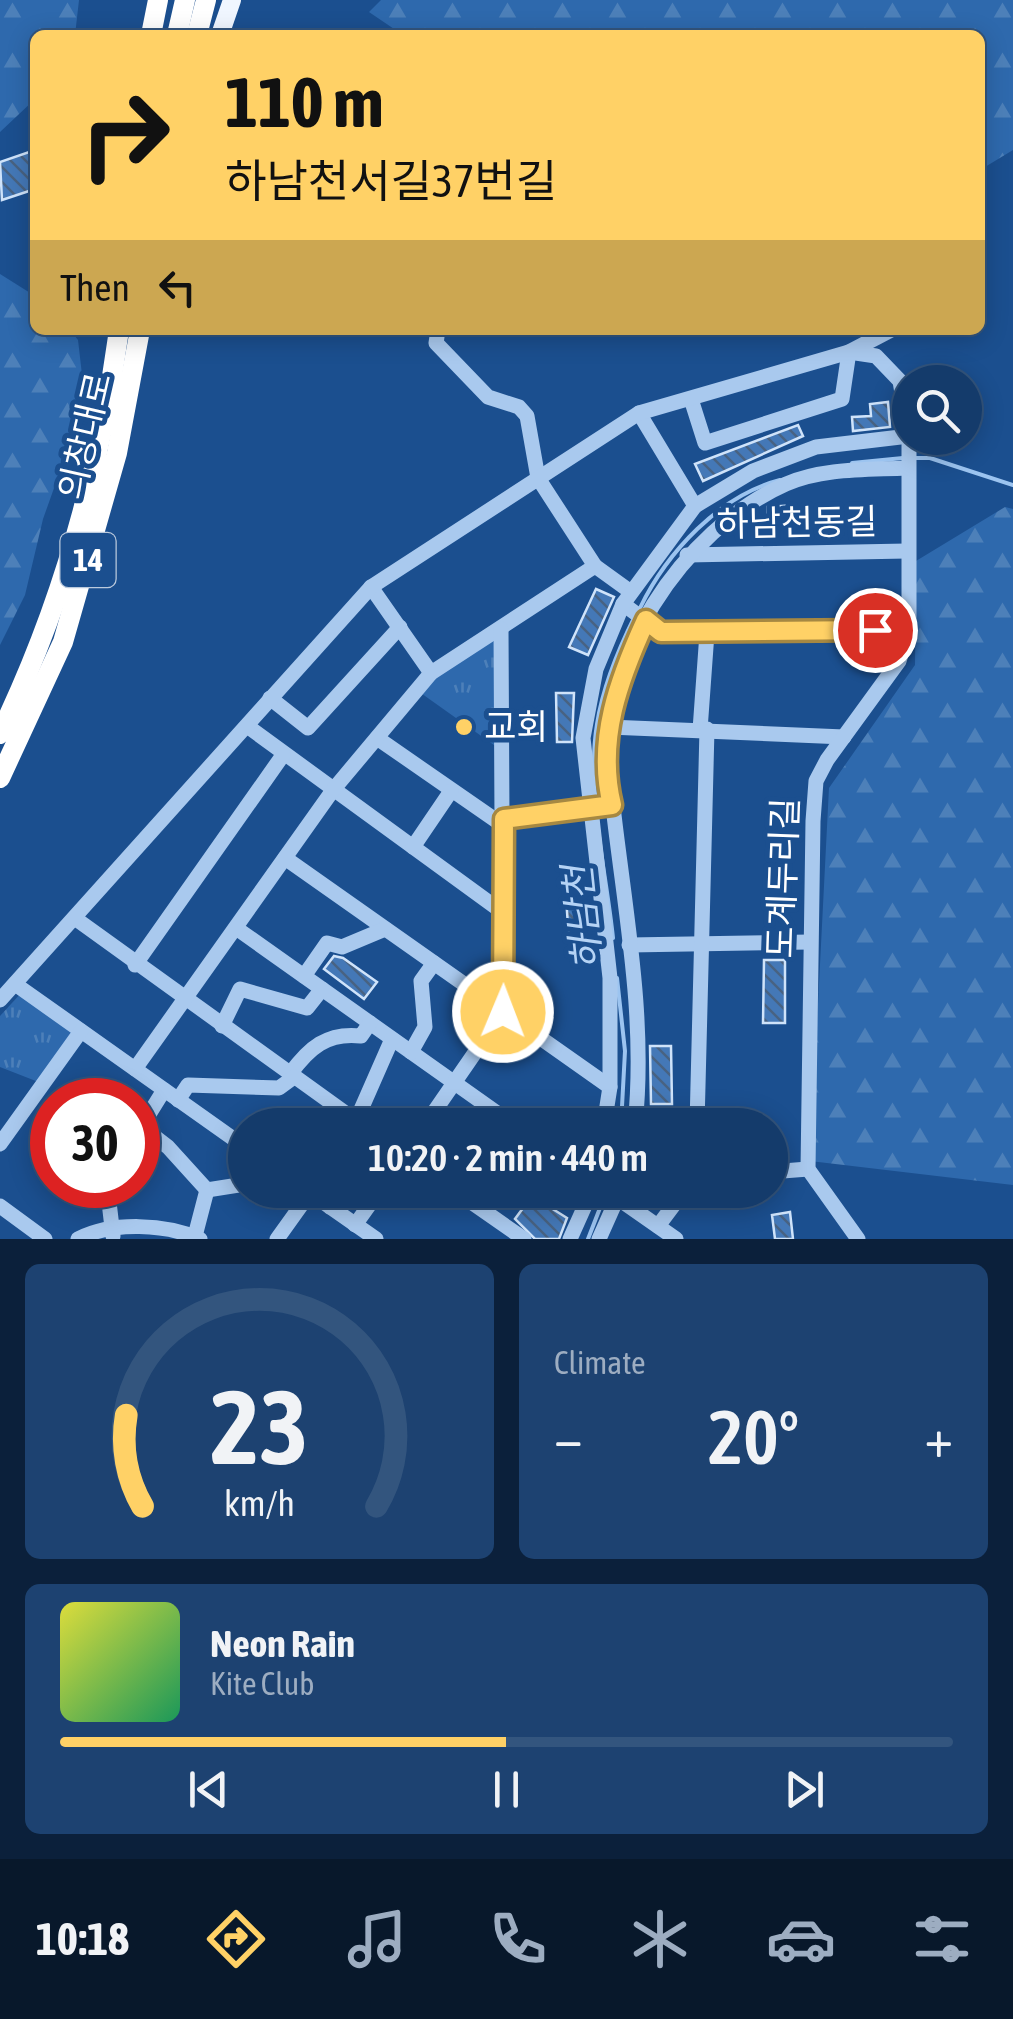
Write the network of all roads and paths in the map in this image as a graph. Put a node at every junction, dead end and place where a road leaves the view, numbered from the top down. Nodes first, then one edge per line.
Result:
1 (158, 0) edge
2 (186, 0) edge
3 (206, 0) edge
4 (232, 0) edge
5 (151, 30) edge
6 (178, 30) edge
7 (198, 30) edge
8 (222, 30) edge
9 (119, 335) edge
10 (139, 335) edge
11 (437, 335) edge
12 (881, 335) edge
13 (849, 352) junction
14 (892, 373) edge
15 (691, 398) junction
16 (638, 413) junction
17 (892, 443) edge
18 (907, 455) edge
19 (906, 466) junction
20 (538, 478) junction
21 (695, 506) junction
22 (908, 551) junction
23 (687, 555) junction
24 (595, 566) junction
25 (371, 587) junction
26 (635, 608) junction
27 (400, 628) junction
28 (500, 629) junction
29 (909, 630) junction
30 (707, 632) junction
31 (431, 672) junction
32 (270, 698) junction
33 (248, 726) junction
34 (609, 727) junction
35 (703, 729) junction
36 (0, 734) edge
37 (844, 737) junction
38 (377, 738) junction
39 (283, 754) junction
40 (0, 778) edge
41 (334, 790) junction
42 (452, 791) junction
43 (600, 806) junction
44 (504, 823) junction
45 (413, 847) junction
46 (285, 858) junction
47 (505, 914) junction
48 (76, 919) junction
49 (236, 928) junction
50 (385, 929) junction
51 (810, 942) junction
52 (629, 944) junction
53 (701, 946) junction
54 (434, 963) junction
55 (136, 966) junction
56 (304, 976) junction
57 (15, 984) junction
58 (322, 989) junction
59 (0, 1000) edge
60 (185, 1000) junction
61 (503, 1012) junction
62 (370, 1023) junction
63 (222, 1026) junction
64 (80, 1031) junction
65 (392, 1039) junction
66 (412, 1052) junction
67 (135, 1070) junction
68 (292, 1076) junction
69 (454, 1082) junction
70 (610, 1087) junction
71 (171, 1095) junction
72 (160, 1107) edge
73 (337, 1108) edge
74 (366, 1108) edge
75 (436, 1108) edge
76 (490, 1108) edge
77 (607, 1108) edge
78 (637, 1108) edge
79 (697, 1108) edge
80 (228, 1135) edge
81 (160, 1141) edge
82 (0, 1144) edge
83 (808, 1169) junction
84 (788, 1171) edge
85 (228, 1187) edge
86 (208, 1190) junction
87 (0, 1206) edge
88 (109, 1208) edge
89 (297, 1208) edge
90 (331, 1208) edge
91 (368, 1208) edge
92 (480, 1208) edge
93 (584, 1208) edge
94 (609, 1208) edge
95 (634, 1208) edge
96 (672, 1208) edge
97 (356, 1225) junction
98 (658, 1226) junction
99 (112, 1234) edge
100 (198, 1238) edge
101 (46, 1239) edge
102 (78, 1239) edge
103 (277, 1239) edge
104 (376, 1239) edge
105 (524, 1239) edge
106 (570, 1239) edge
107 (599, 1239) edge
108 (676, 1239) edge
109 (858, 1239) edge

1 - 5 highway
2 - 6 highway
3 - 7 highway
4 - 8 main road
9 - 36 highway, 의창대로 / 14
10 - 40 highway, 의창대로 / 14
11 - 20 street
12 - 13 street
13 - 14 street, 도계두리길
13 - 15 street
13 - 15 street
15 - 16 street
16 - 20 street
16 - 21 street
17 - 21 street
18 - 19 street, 도계두리길
19 - 22 street, 도계두리길
19 - 23 street, 하남천동길
20 - 24 street
20 - 25 street
21 - 26 street
22 - 23 street, 하남천동길
22 - 29 street, 도계두리길
23 - 26 street, 하남천동길
24 - 26 street
24 - 28 street
25 - 27 street
25 - 32 street
26 - 30 street
26 - 34 street, 하남천동길
26 - 43 street
27 - 31 street
27 - 32 street
28 - 31 street
28 - 44 street
29 - 30 street
29 - 37 street, 도계두리길
30 - 35 street
31 - 38 street
32 - 33 street
33 - 39 street
33 - 48 street
34 - 35 street
34 - 43 street, 하남천동길
35 - 37 street
35 - 53 street
37 - 51 street, 도계두리길
38 - 41 street
38 - 42 street
39 - 41 street
39 - 55 street
41 - 45 street
41 - 46 street
42 - 44 street
42 - 45 street
43 - 44 street
43 - 52 street, 하남천동길
43 - 70 street
44 - 47 street
45 - 47 street
46 - 49 street
46 - 50 street
47 - 61 street
48 - 55 street
48 - 57 street
49 - 56 street
49 - 60 street
50 - 54 street
50 - 56 street
51 - 53 street
51 - 83 street, 도계두리길
52 - 53 street
52 - 78 street, 하남천동길
53 - 79 street
54 - 61 street
54 - 66 street
55 - 60 street
56 - 58 street
57 - 59 street
57 - 64 street
58 - 62 street
58 - 63 street
60 - 63 street
60 - 67 street
61 - 69 street
61 - 70 street
62 - 65 street
62 - 68 street
63 - 68 street
64 - 67 street
64 - 82 street
65 - 66 street
65 - 74 street
66 - 69 street
67 - 71 street
68 - 71 street
68 - 73 street
69 - 75 street
69 - 76 street
70 - 77 street
71 - 72 street
71 - 80 street
81 - 86 street
83 - 84 street
83 - 109 street
85 - 86 street
86 - 100 street
87 - 101 street
88 - 99 street
89 - 103 street
90 - 97 street
91 - 97 street
92 - 105 street
93 - 106 street
94 - 107 street
95 - 98 street
96 - 98 street
97 - 104 street
98 - 108 street
99 - 100 street
99 - 102 street

